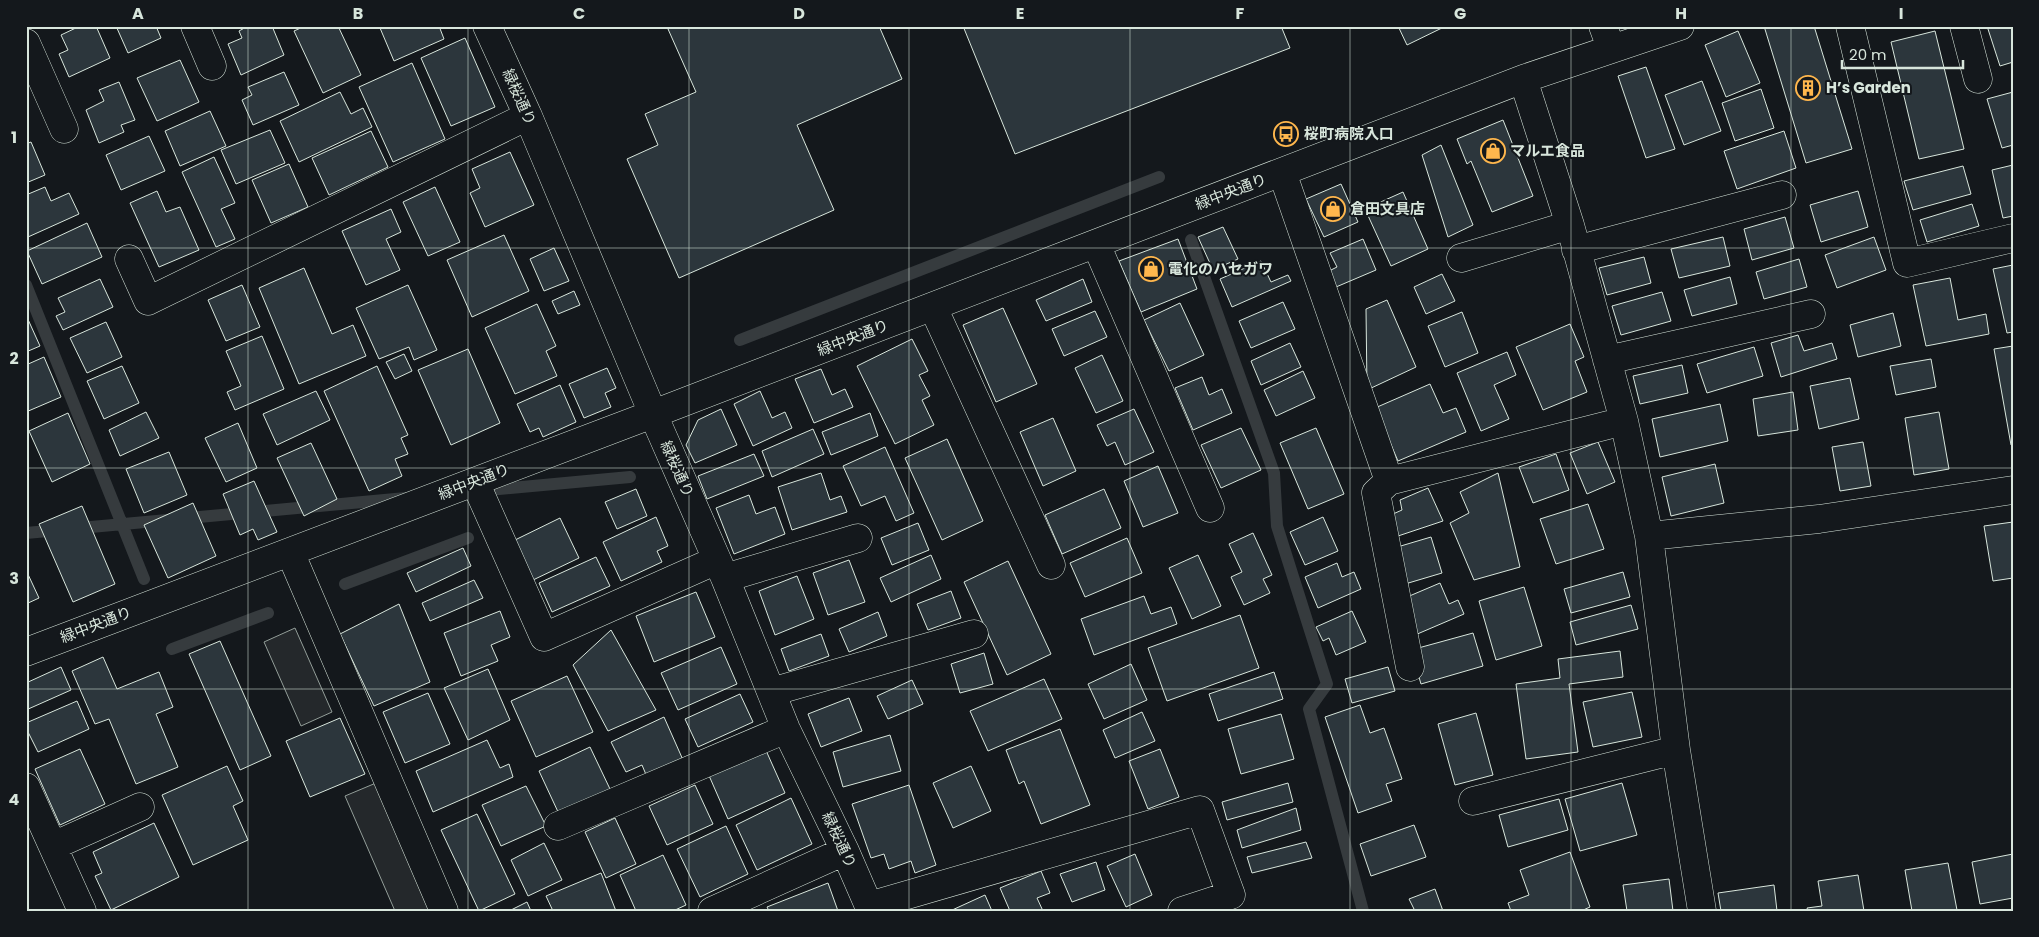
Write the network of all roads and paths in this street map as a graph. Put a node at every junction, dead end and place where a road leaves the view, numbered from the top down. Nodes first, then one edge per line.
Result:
1 (195, 26) edge
2 (487, 26) edge
3 (1680, 26) edge
4 (1850, 26) edge
5 (1964, 26) edge
6 (1607, 37) edge
7 (26, 43) edge
8 (212, 66) dead end
9 (1522, 79) junction
10 (1978, 79) dead end
11 (528, 116) junction
12 (64, 129) dead end
13 (1282, 172) junction
14 (1782, 195) dead end
15 (1573, 237) junction
16 (2013, 238) edge
17 (1096, 244) junction
18 (1461, 258) dead end
19 (129, 259) dead end
20 (933, 307) junction
21 (1811, 314) dead end
22 (1607, 360) junction
23 (654, 414) junction
24 (1624, 421) junction
25 (1389, 481) junction
26 (475, 482) junction
27 (2013, 490) edge
28 (1210, 508) dead end
29 (1649, 536) junction
30 (858, 538) dead end
31 (290, 552) junction
32 (1051, 565) dead end
33 (721, 569) junction
34 (974, 634) dead end
35 (26, 652) edge
36 (1410, 668) dead end
37 (771, 692) junction
38 (786, 729) junction
39 (1676, 750) junction
40 (26, 788) edge
41 (1473, 801) dead end
42 (140, 807) dead end
43 (558, 826) dead end
44 (53, 846) junction
45 (845, 851) junction
46 (870, 908) edge
47 (82, 911) edge
48 (444, 911) edge
49 (712, 911) edge
50 (1182, 911) edge
51 (1702, 911) edge

1 - 8 street
2 - 11 street, 緑桜通り
3 - 6 street, 緑中央通り
4 - 16 street
5 - 10 street
6 - 9 street, 緑中央通り
7 - 12 street
9 - 13 street, 緑中央通り
9 - 15 street
11 - 19 street
11 - 23 street, 緑桜通り
13 - 17 street, 緑中央通り
13 - 25 street
14 - 15 street
15 - 18 street
15 - 22 street
17 - 20 street, 緑中央通り
17 - 28 street
20 - 23 street, 緑中央通り
20 - 32 street
21 - 22 street
22 - 24 street
23 - 26 street, 緑中央通り
23 - 33 street, 緑桜通り
24 - 25 street
24 - 29 street
25 - 36 street
26 - 31 street, 緑中央通り
26 - 33 street
27 - 29 street
29 - 39 street
30 - 33 street
31 - 35 street, 緑中央通り
31 - 48 street
33 - 37 street, 緑桜通り
34 - 37 street
37 - 38 street, 緑桜通り
38 - 43 street
38 - 45 street, 緑桜通り
39 - 41 street
39 - 51 street
40 - 44 street
42 - 44 street
44 - 47 street
45 - 46 street, 緑桜通り
45 - 49 street
46 - 50 street

